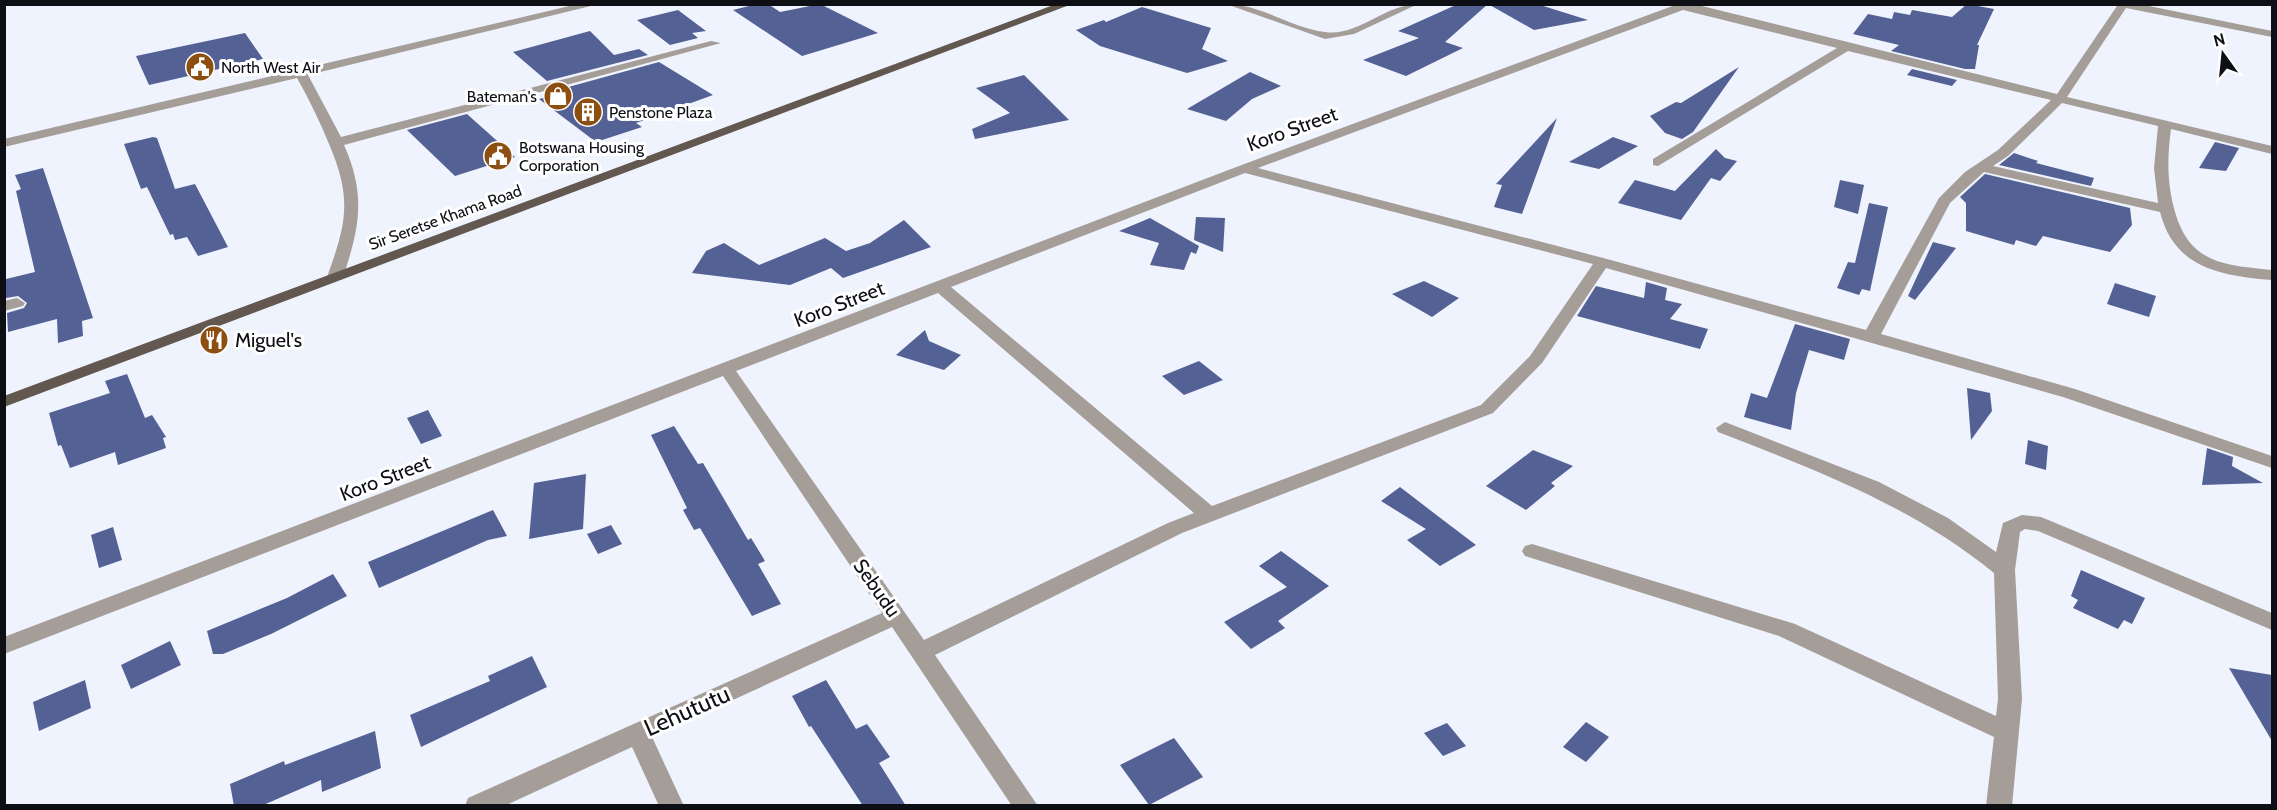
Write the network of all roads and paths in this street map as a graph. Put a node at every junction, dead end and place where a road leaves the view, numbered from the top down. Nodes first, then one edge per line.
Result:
1 (594, 4) edge
2 (1067, 4) edge
3 (1231, 4) edge
4 (1413, 4) edge
5 (2121, 5) edge
6 (1686, 6) edge
7 (2272, 34) edge
8 (715, 43) dead end
9 (1848, 46) junction
10 (301, 74) junction
11 (2061, 97) junction
12 (2165, 123) junction
13 (4, 143) edge
14 (334, 143) junction
15 (2272, 150) edge
16 (1658, 162) dead end
17 (1981, 167) junction
18 (1244, 169) junction
19 (2166, 209) junction
20 (1602, 262) junction
21 (2272, 275) edge
22 (335, 277) junction
23 (941, 287) junction
24 (1871, 336) junction
25 (727, 370) junction
26 (4, 402) edge
27 (1725, 428) dead end
28 (2272, 462) edge
29 (1209, 515) junction
30 (1532, 551) dead end
31 (2004, 570) junction
32 (896, 616) junction
33 (2272, 622) edge
34 (4, 646) edge
35 (922, 651) junction
36 (2007, 732) junction
37 (638, 733) junction
38 (477, 806) edge
39 (672, 806) edge
40 (1026, 806) edge
41 (2000, 806) edge

1 - 10 street
2 - 22 main road, Sir Seretse Khama Road
3 - 4 street
5 - 7 street
5 - 11 street
6 - 9 street
6 - 18 street, Koro Street
8 - 14 street
9 - 11 street
9 - 16 street
10 - 13 street
10 - 14 street
11 - 12 street
11 - 17 street
12 - 15 street
12 - 19 street
14 - 22 street
17 - 19 street
17 - 24 street
18 - 20 street
18 - 23 street, Koro Street
19 - 21 street
20 - 24 street
20 - 29 street
22 - 26 main road, Sir Seretse Khama Road
23 - 25 street, Koro Street
23 - 29 street
24 - 28 street
25 - 32 street, Sebudu
25 - 34 street, Koro Street
27 - 31 street
29 - 35 street
30 - 36 street
31 - 33 street
31 - 36 street
32 - 35 street, Sebudu
32 - 37 street, Lehututu
35 - 40 street, Sebudu
36 - 41 street
37 - 38 street, Lehututu
37 - 39 street

